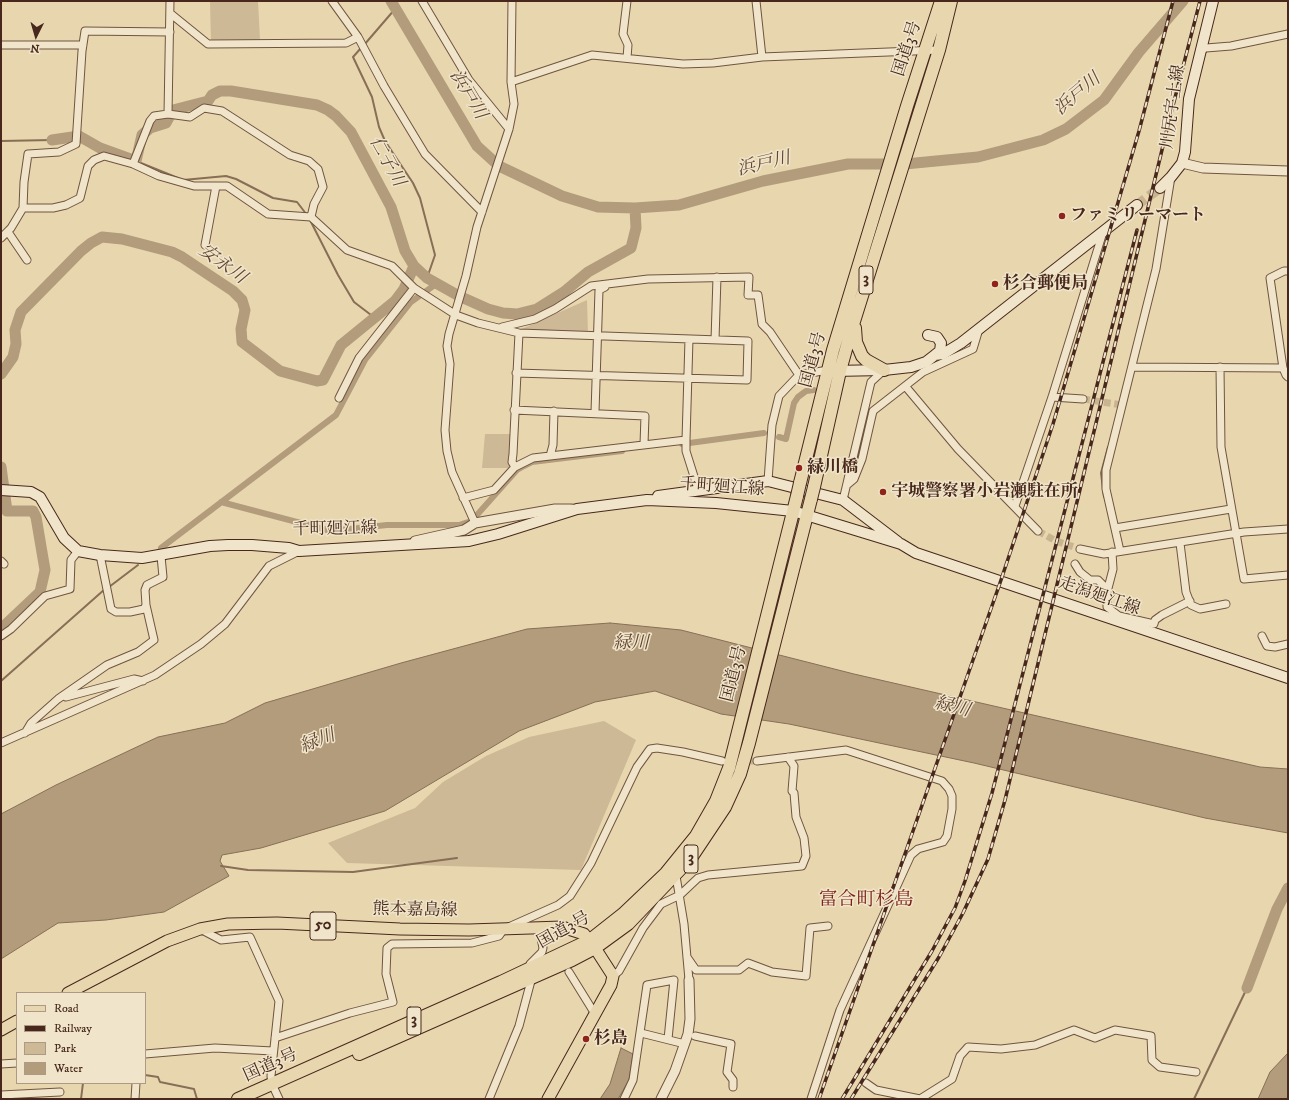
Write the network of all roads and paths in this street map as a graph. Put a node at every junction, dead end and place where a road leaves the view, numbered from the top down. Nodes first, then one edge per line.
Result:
1 (170, 1) edge
2 (332, 1) edge
3 (422, 1) edge
4 (512, 1) edge
5 (627, 1) edge
6 (756, 1) edge
7 (941, 1) edge
8 (951, 1) edge
9 (1213, 1) edge
10 (171, 14) junction
11 (170, 32) junction
12 (1288, 34) edge
13 (358, 37) junction
14 (1, 45) edge
15 (83, 45) junction
16 (1201, 47) junction
17 (926, 50) junction
18 (939, 50) junction
19 (762, 57) junction
20 (627, 58) junction
21 (511, 82) junction
22 (168, 114) junction
23 (509, 129) junction
24 (1182, 163) junction
25 (133, 164) junction
26 (1288, 171) edge
27 (1171, 178) junction
28 (216, 186) junction
29 (1160, 188) tunnel mouth
30 (888, 189) junction
31 (1137, 205) tunnel mouth
32 (23, 208) junction
33 (482, 212) junction
34 (311, 217) junction
35 (5, 232) edge
36 (1103, 232) junction
37 (1, 238) edge
38 (205, 245) dead end
39 (27, 260) dead end
40 (1288, 271) edge
41 (717, 277) junction
42 (610, 285) junction
43 (414, 288) junction
44 (858, 309) junction
45 (456, 315) junction
46 (501, 327) junction
47 (980, 328) junction
48 (519, 333) junction
49 (928, 335) dead end
50 (598, 336) junction
51 (689, 339) junction
52 (714, 340) junction
53 (935, 355) junction
54 (1132, 367) junction
55 (1220, 367) junction
56 (1283, 368) junction
57 (884, 370) junction
58 (834, 371) junction
59 (516, 373) junction
60 (799, 375) junction
61 (596, 376) junction
62 (1288, 376) edge
63 (688, 378) junction
64 (906, 387) junction
65 (1052, 397) junction
66 (339, 398) dead end
67 (1082, 399) tunnel mouth
68 (514, 410) junction
69 (554, 411) junction
70 (595, 412) junction
71 (686, 440) junction
72 (644, 444) junction
73 (550, 456) junction
74 (515, 467) junction
75 (768, 481) junction
76 (848, 484) junction
77 (1, 490) edge
78 (698, 490) junction
79 (463, 498) junction
80 (647, 500) junction
81 (843, 500) junction
82 (1015, 506) junction
83 (577, 509) junction
84 (1231, 509) junction
85 (793, 514) junction
86 (806, 518) junction
87 (475, 523) junction
88 (1115, 528) junction
89 (1288, 529) edge
90 (1038, 531) tunnel mouth
91 (1237, 535) junction
92 (1180, 543) junction
93 (901, 544) junction
94 (403, 545) junction
95 (1080, 549) tunnel mouth
96 (78, 551) junction
97 (299, 551) junction
98 (1116, 552) junction
99 (100, 555) junction
100 (161, 556) junction
101 (1075, 564) dead end
102 (1288, 575) edge
103 (1107, 592) junction
104 (1190, 601) junction
105 (146, 604) junction
106 (1226, 604) dead end
107 (1120, 619) junction
108 (1, 636) edge
109 (1262, 636) dead end
110 (1288, 644) edge
111 (1286, 677) edge
112 (143, 681) junction
113 (58, 699) junction
114 (26, 732) junction
115 (1, 744) edge
116 (788, 757) junction
117 (722, 761) tunnel mouth
118 (757, 761) tunnel mouth
119 (676, 876) junction
120 (680, 895) junction
121 (828, 926) dead end
122 (535, 927) junction
123 (200, 929) junction
124 (504, 929) junction
125 (593, 944) junction
126 (687, 957) junction
127 (568, 972) dead end
128 (531, 973) junction
129 (613, 976) junction
130 (689, 980) joint
131 (70, 992) edge
132 (595, 1014) junction
133 (16, 1022) edge
134 (1, 1030) edge
135 (641, 1033) junction
136 (695, 1036) dead end
137 (275, 1038) junction
138 (668, 1039) junction
139 (685, 1044) junction
140 (273, 1051) junction
141 (146, 1054) edge
142 (16, 1063) edge
143 (1, 1064) edge
144 (1196, 1072) dead end
145 (866, 1083) dead end
146 (136, 1084) edge
147 (733, 1087) dead end
148 (275, 1091) edge
149 (60, 1092) dead end
150 (1, 1095) edge
151 (135, 1099) edge
152 (238, 1099) edge
153 (257, 1099) edge
154 (489, 1099) edge
155 (548, 1099) edge
156 (624, 1099) edge
157 (661, 1099) edge
158 (811, 1099) edge

1 - 10 street
2 - 13 street
3 - 23 street
4 - 21 street
5 - 20 street
6 - 19 street
7 - 17 highway, 国道3号 / 3
8 - 18 highway, 国道3号 / 3
9 - 16 main road, 川尻宇土線
10 - 11 street
10 - 13 street
11 - 15 street
11 - 22 street
12 - 16 street
13 - 33 street
14 - 15 street
15 - 32 street
16 - 24 main road, 川尻宇土線
17 - 18 street
17 - 19 street
17 - 30 highway, 国道3号 / 3
18 - 30 highway, 国道3号 / 3
19 - 20 street
20 - 21 street
21 - 23 street
22 - 25 street
22 - 34 street
23 - 33 street
24 - 26 street
24 - 27 main road, 川尻宇土線
25 - 28 street
25 - 32 street
27 - 29 main road, 川尻宇土線
27 - 54 street
28 - 34 street
28 - 38 street
30 - 44 highway, 国道3号 / 3
30 - 58 highway, 国道3号 / 3
31 - 36 main road
32 - 35 street
33 - 45 street
34 - 43 street
35 - 37 street
35 - 39 street
36 - 47 main road
36 - 65 street
40 - 56 street
41 - 42 street
41 - 52 street
41 - 60 street
42 - 46 street
42 - 50 street
43 - 45 street
43 - 66 street
44 - 57 highway
44 - 58 highway, 国道3号 / 3
45 - 46 street
45 - 79 street
46 - 48 street
47 - 53 main road
47 - 64 street
48 - 50 street
48 - 59 street
49 - 53 main road
50 - 51 street
50 - 61 street
51 - 52 street
51 - 63 street
52 - 63 street
53 - 57 main road
54 - 55 street
54 - 88 street
55 - 56 street
55 - 84 street
56 - 62 street
57 - 58 main road
57 - 76 street
58 - 60 street
58 - 85 highway, 国道3号 / 3, bridge
58 - 86 highway, 国道3号 / 3
59 - 61 street
59 - 68 street
60 - 75 street
61 - 63 street
61 - 70 street
63 - 71 street
64 - 76 street
64 - 82 street
65 - 67 street
65 - 82 street
68 - 69 street
68 - 74 street
69 - 70 street
69 - 73 street
70 - 72 street
71 - 72 street
71 - 78 street
72 - 73 street
73 - 74 street
74 - 79 street
75 - 78 main road, 千町廻江線
75 - 81 main road, 走潟廻江線
76 - 81 street
77 - 96 main road
78 - 80 main road, 千町廻江線
79 - 87 street
80 - 83 main road, 千町廻江線
80 - 85 main road, 千町廻江線
81 - 93 main road, 走潟廻江線
82 - 90 street
83 - 87 street
83 - 94 main road, 千町廻江線
84 - 88 street
84 - 91 street
85 - 86 main road, 走潟廻江線
85 - 125 highway, 国道3号 / 3
86 - 93 main road, 走潟廻江線
86 - 119 highway, 国道3号 / 3
87 - 94 street
88 - 98 street
89 - 91 street
91 - 92 street
91 - 102 street
92 - 98 street
92 - 104 street
93 - 107 main road, 走潟廻江線
94 - 97 main road, 千町廻江線
95 - 98 street
96 - 99 main road, 千町廻江線
96 - 108 street
97 - 100 main road, 千町廻江線
97 - 112 street
98 - 103 street
99 - 100 main road, 千町廻江線
99 - 105 street
100 - 105 street
101 - 103 street
103 - 107 street
104 - 106 street
104 - 107 street
105 - 113 street
107 - 111 main road, 走潟廻江線
109 - 110 street
112 - 113 street
112 - 114 street
113 - 114 street
114 - 115 street
116 - 118 street
116 - 120 street
116 - 158 street
117 - 124 street
119 - 120 street
119 - 125 highway, 国道3号 / 3
120 - 126 street
120 - 129 street
121 - 126 street
122 - 124 main road, 熊本嘉島線 / 50
122 - 125 main road, 熊本嘉島線 / 50
122 - 128 street
123 - 124 main road, 熊本嘉島線 / 50
123 - 131 main road, 熊本嘉島線 / 50
123 - 137 street
124 - 137 street
125 - 128 highway, 国道3号 / 3
125 - 129 main road, 熊本嘉島線 / 50
126 - 130 street
127 - 132 street
128 - 148 highway, 国道3号 / 3
128 - 154 street
129 - 132 main road
130 - 139 street
132 - 155 main road
133 - 134 main road
135 - 138 street
135 - 138 street
135 - 156 street
136 - 147 street
137 - 140 street
138 - 139 street
139 - 157 street
140 - 141 street
140 - 148 street
142 - 143 street
144 - 145 street
146 - 151 street
148 - 152 highway, 国道3号 / 3
148 - 153 highway, 国道3号 / 3
149 - 150 street

